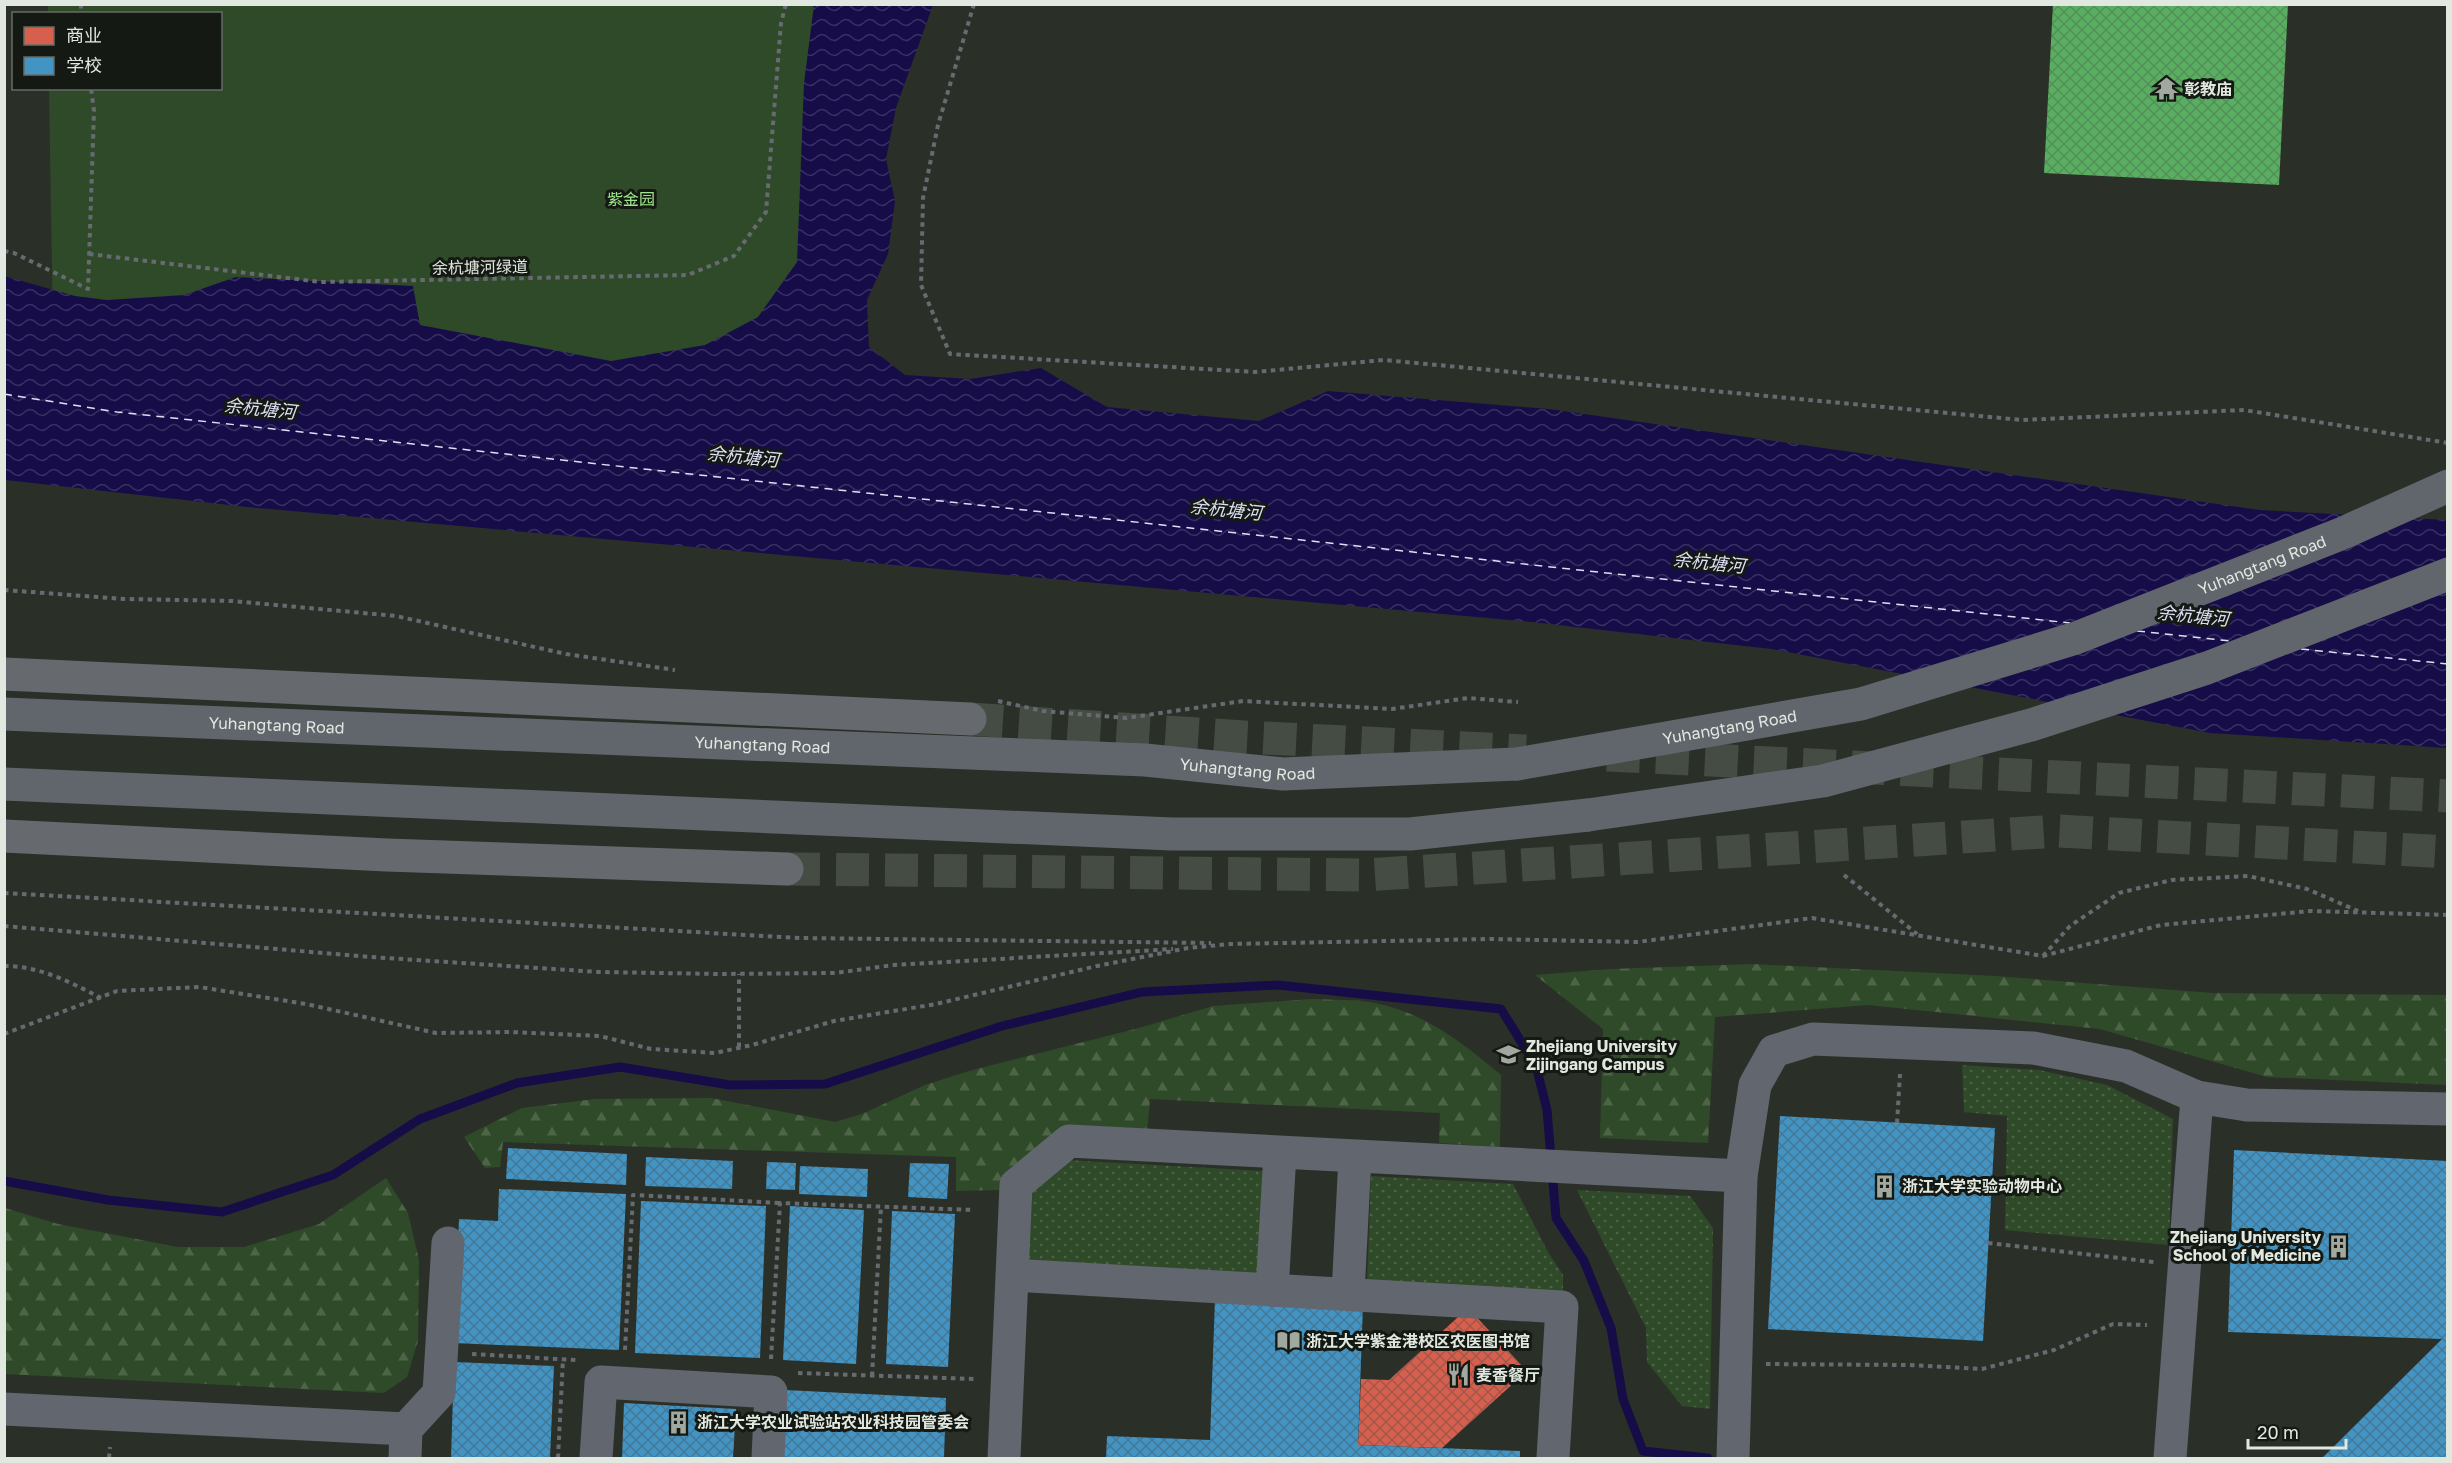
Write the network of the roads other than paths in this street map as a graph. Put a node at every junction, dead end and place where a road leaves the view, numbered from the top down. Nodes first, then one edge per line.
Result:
1 (2448, 486) edge
2 (2448, 574) edge
3 (4, 674) edge
4 (979, 709) tunnel mouth
5 (4, 714) edge
6 (4, 784) edge
7 (4, 836) edge
8 (787, 869) tunnel mouth
9 (2197, 1097) junction
10 (2448, 1109) edge
11 (1280, 1153) junction
12 (1355, 1157) junction
13 (1741, 1176) junction
14 (448, 1243) dead end
15 (1013, 1275) junction
16 (1272, 1290) junction
17 (1348, 1294) junction
18 (4, 1409) edge
19 (405, 1444) edge
20 (596, 1458) edge
21 (768, 1458) edge
22 (1004, 1458) edge
23 (1553, 1458) edge
24 (1733, 1458) edge
25 (2170, 1458) edge

1 - 5 main road, Yuhangtang Road, bridge
2 - 6 main road, bridge
3 - 4 highway
7 - 8 highway
9 - 10 lane
9 - 13 lane
9 - 25 lane
11 - 12 lane
11 - 15 lane
11 - 16 lane
12 - 13 lane
12 - 17 lane
13 - 24 lane
14 - 19 lane
15 - 16 lane
15 - 22 lane
16 - 17 lane
17 - 23 lane
18 - 19 lane
20 - 21 lane

